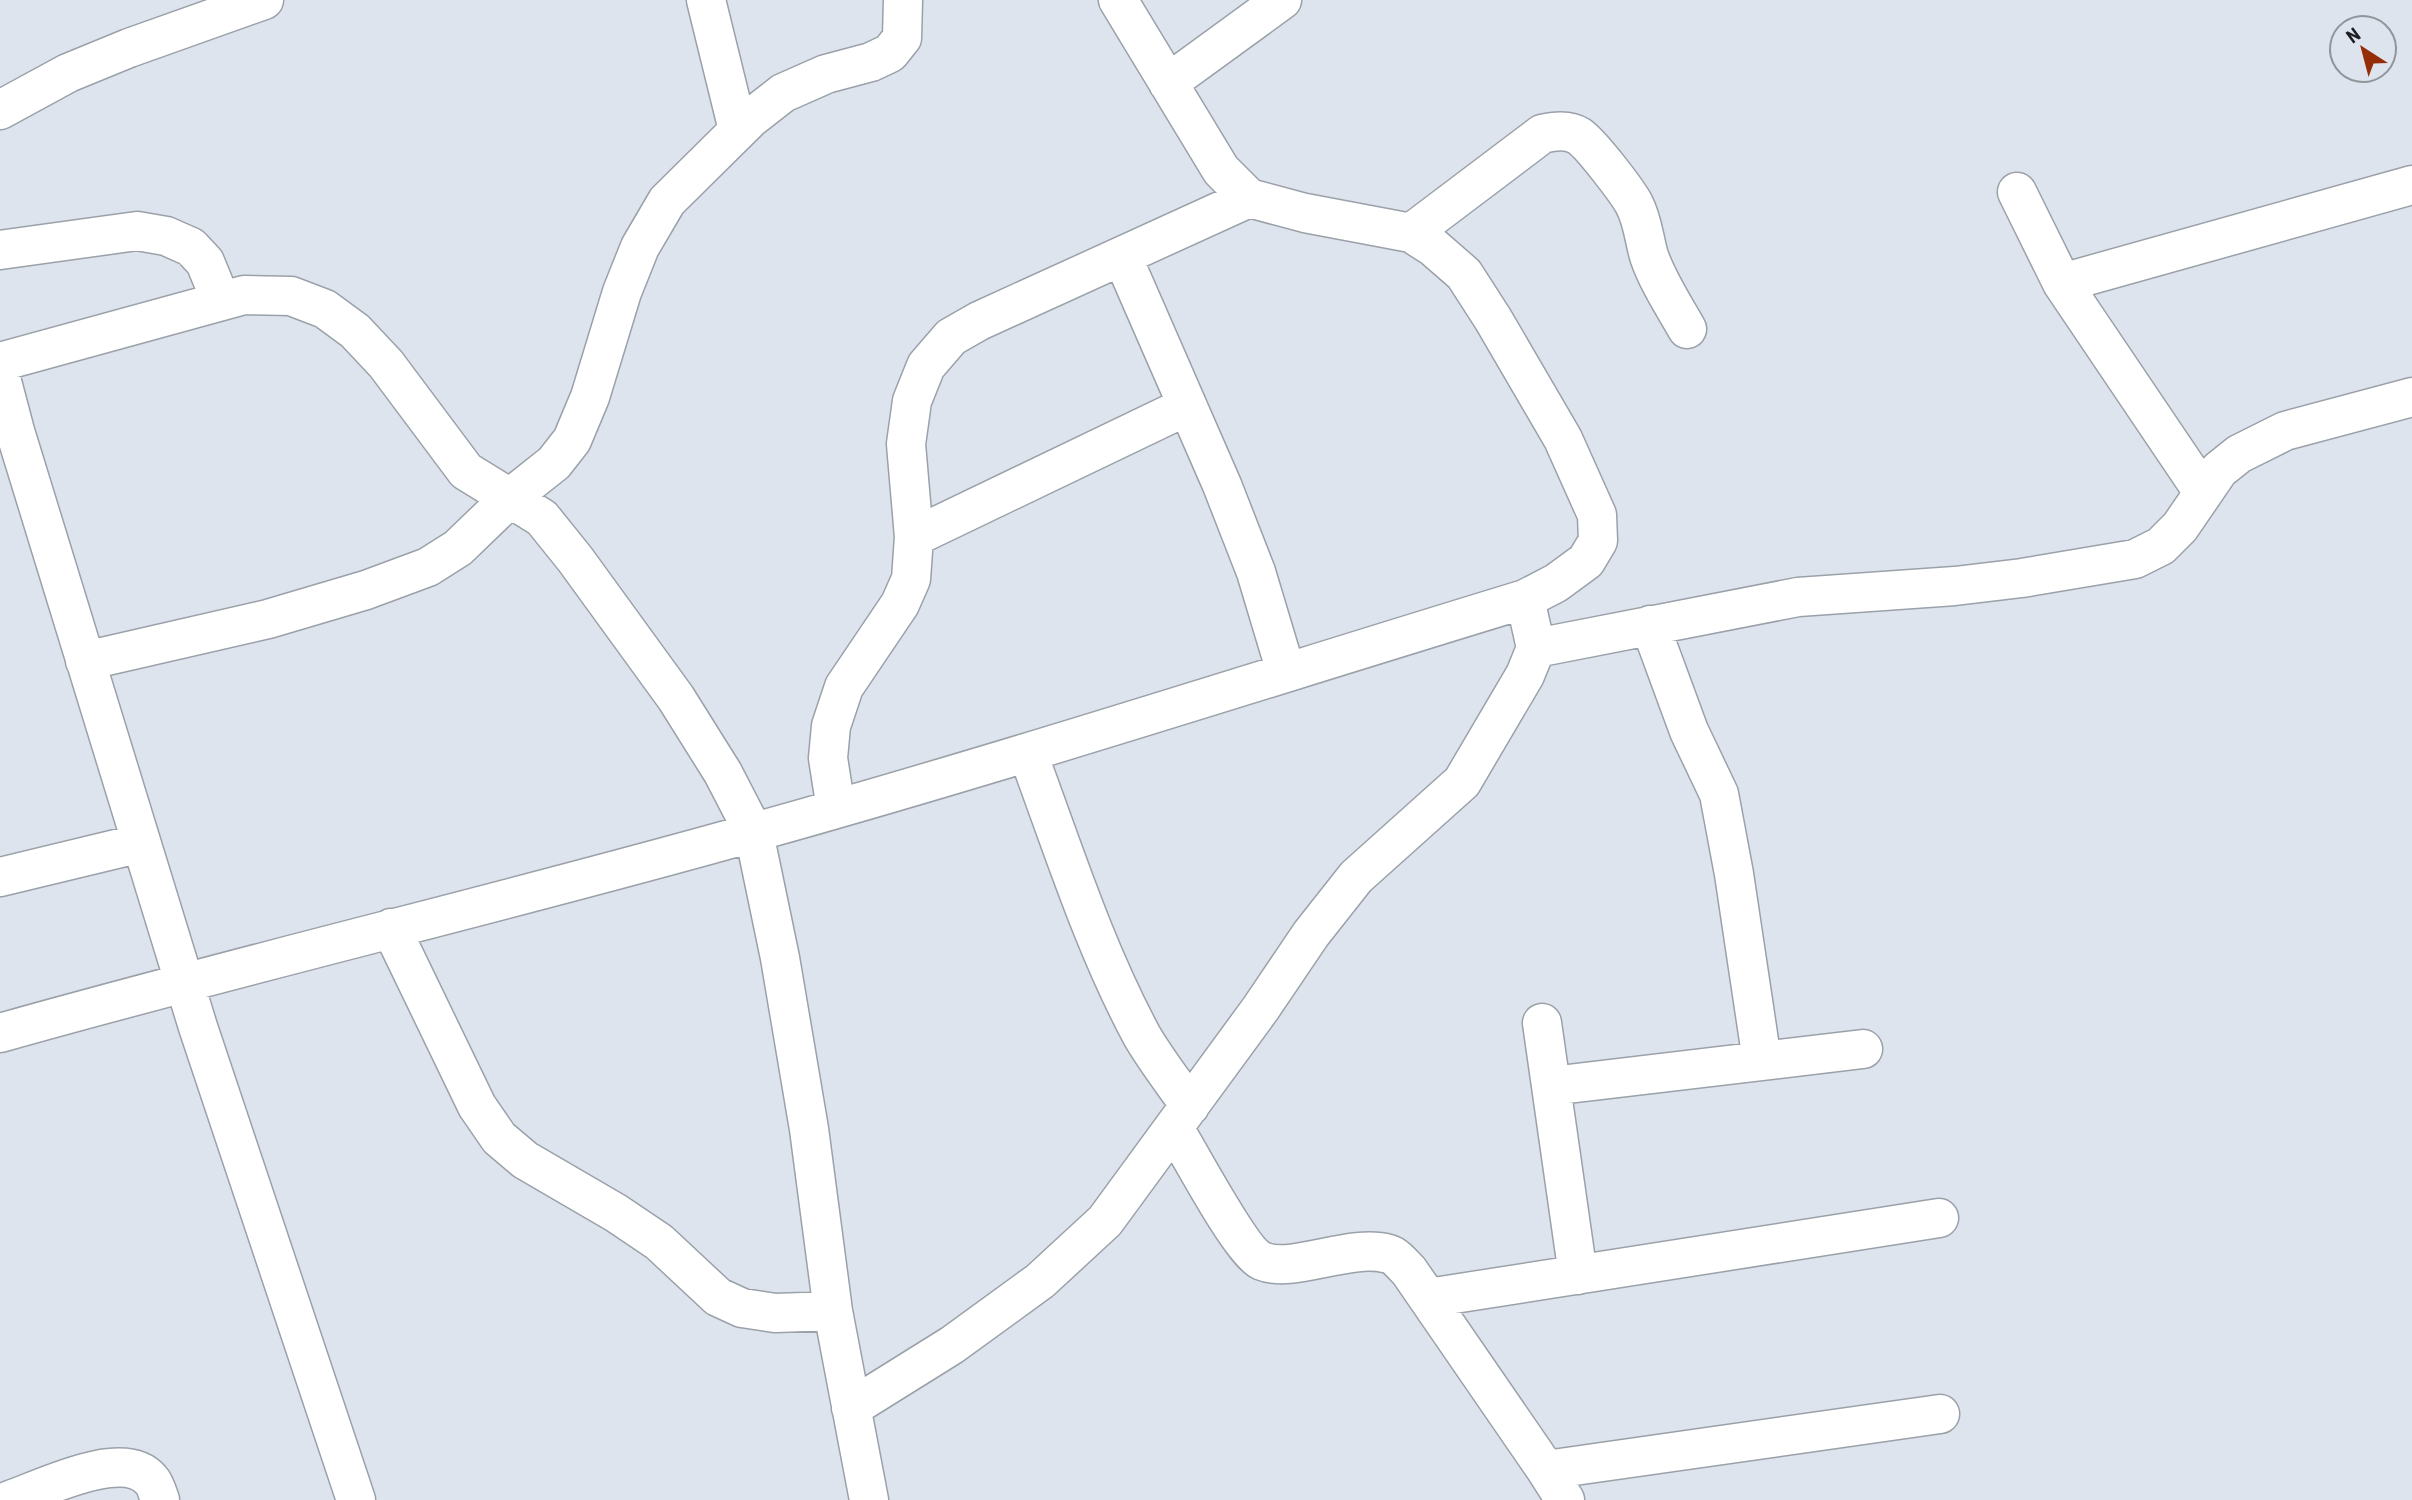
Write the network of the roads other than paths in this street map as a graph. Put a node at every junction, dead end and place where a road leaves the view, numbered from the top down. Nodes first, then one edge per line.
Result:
1 (264, 0) edge
2 (706, 0) edge
3 (903, 0) edge
4 (1118, 0) edge
5 (1282, 0) edge
6 (190, 12) edge
7 (1168, 83) junction
8 (0, 110) edge
9 (738, 130) junction
10 (2412, 185) edge
11 (2017, 192) dead end
12 (1249, 198) junction
13 (1411, 233) junction
14 (0, 250) edge
15 (1122, 256) junction
16 (2062, 283) junction
17 (221, 301) junction
18 (1687, 329) dead end
19 (0, 362) edge
20 (0, 374) edge
21 (2412, 397) edge
22 (1187, 406) junction
23 (2203, 492) junction
24 (511, 497) junction
25 (914, 537) junction
26 (1525, 599) junction
27 (1650, 625) junction
28 (1536, 649) junction
29 (85, 661) junction
30 (1286, 672) junction
31 (1028, 754) junction
32 (836, 809) junction
33 (754, 833) junction
34 (141, 843) junction
35 (0, 877) edge
36 (391, 928) junction
37 (184, 981) junction
38 (1542, 1023) dead end
39 (0, 1033) edge
40 (1863, 1049) dead end
41 (1762, 1061) junction
42 (1551, 1086) junction
43 (1182, 1117) junction
44 (1940, 1218) dead end
45 (1578, 1275) junction
46 (1427, 1298) junction
47 (833, 1311) junction
48 (851, 1408) junction
49 (1940, 1414) dead end
50 (1555, 1485) edge
51 (10, 1500) edge
52 (160, 1500) edge
53 (356, 1500) edge
54 (869, 1500) edge

1 - 6 street
2 - 9 street
3 - 9 street
4 - 7 street
5 - 7 street
6 - 8 street
7 - 12 street
9 - 24 street
10 - 16 street
11 - 16 street
12 - 13 street
12 - 15 street
13 - 18 street
13 - 26 street
14 - 17 street
15 - 22 street
15 - 25 street
16 - 23 street
17 - 19 street
17 - 24 street
20 - 29 street
21 - 23 street
22 - 25 street
22 - 30 street
23 - 27 street
24 - 29 street
24 - 33 street
25 - 32 street
26 - 28 street
26 - 30 street
27 - 28 street
27 - 41 street
28 - 43 street
29 - 34 street
30 - 31 street
31 - 32 street
31 - 43 street
32 - 33 street
33 - 36 street
33 - 47 street
34 - 35 street
34 - 37 street
36 - 37 street
36 - 47 street
37 - 39 street
37 - 53 street
38 - 42 street
40 - 41 street
41 - 42 street
42 - 45 street
43 - 46 street
43 - 48 street
44 - 45 street
45 - 46 street
46 - 50 street
47 - 48 street
48 - 54 street
49 - 50 street
51 - 52 street

